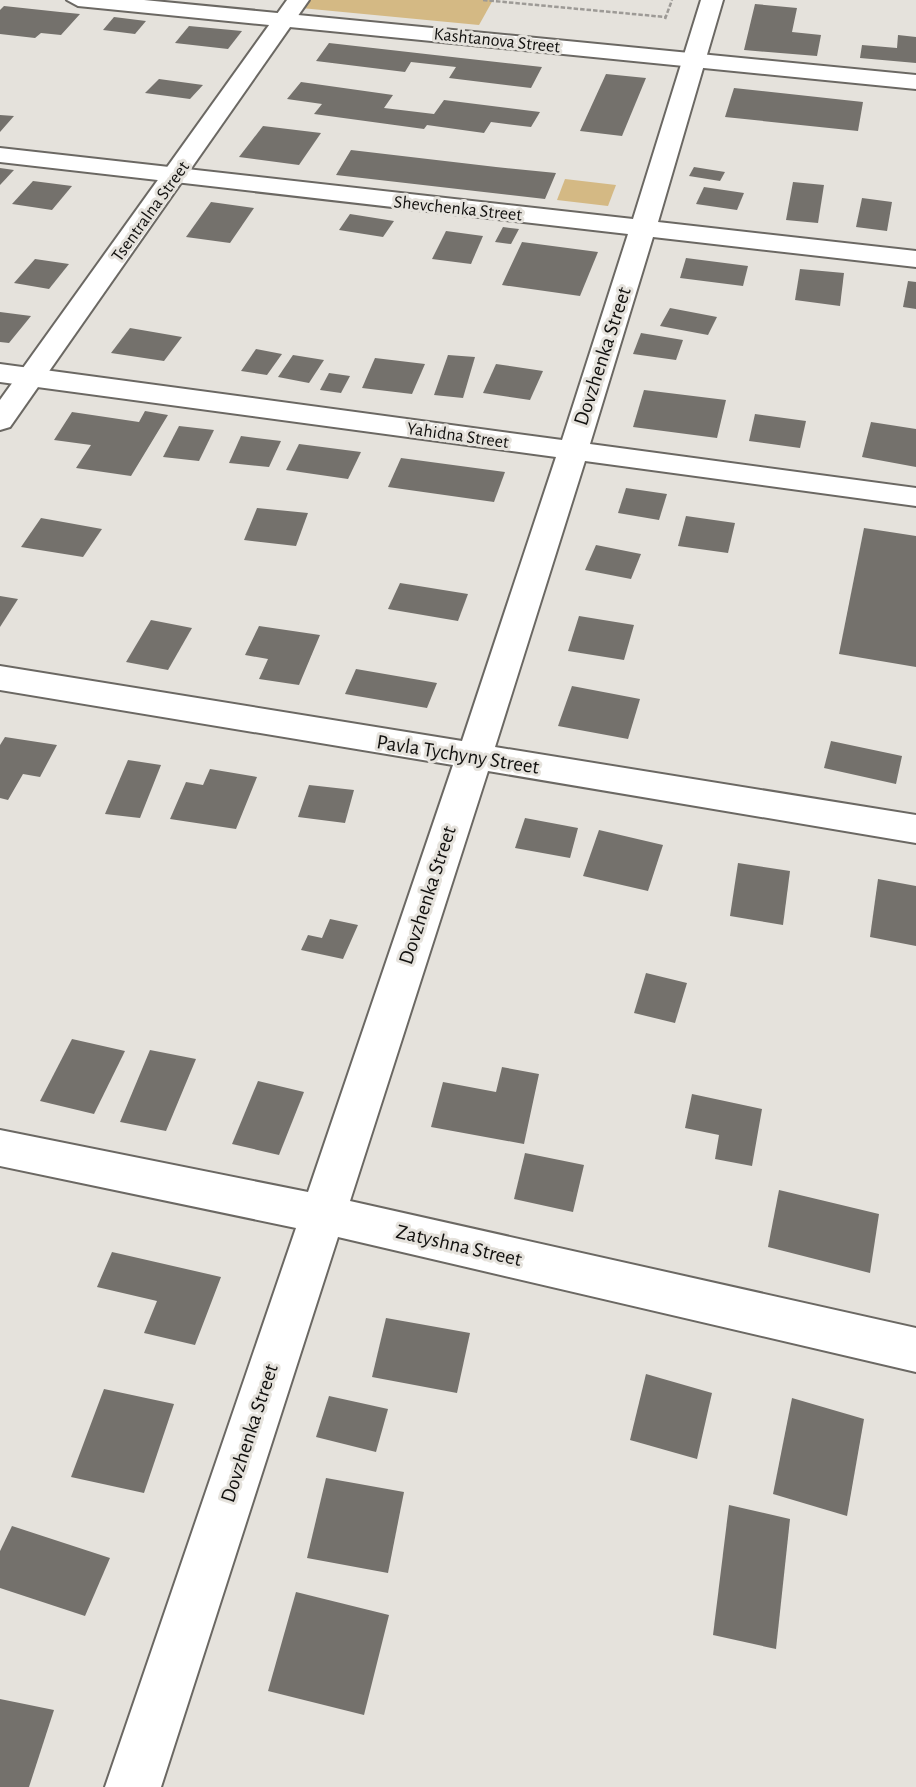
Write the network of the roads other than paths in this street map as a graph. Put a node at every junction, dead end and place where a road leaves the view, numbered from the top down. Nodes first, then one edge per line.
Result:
1 (78, 0) edge
2 (712, 0) edge
3 (292, 9) edge
4 (695, 60) junction
5 (916, 82) edge
6 (0, 155) edge
7 (175, 177) junction
8 (644, 228) junction
9 (916, 259) edge
10 (0, 373) edge
11 (31, 377) junction
12 (0, 421) edge
13 (571, 451) junction
14 (916, 497) edge
15 (0, 678) edge
16 (474, 757) junction
17 (916, 829) edge
18 (0, 1149) edge
19 (321, 1214) junction
20 (916, 1350) edge
21 (133, 1787) edge

1 - 3 street, Kashtanova Street
2 - 4 street, Dovzhenka Street
3 - 4 street, Kashtanova Street
3 - 7 street, Tsentralna Street
4 - 5 street, Kashtanova Street
4 - 8 street, Dovzhenka Street
6 - 7 street, Shevchenka Street
7 - 8 street, Shevchenka Street
7 - 11 street, Tsentralna Street
8 - 9 street, Shevchenka Street
8 - 13 street, Dovzhenka Street
10 - 11 street, Yahidna Street
11 - 12 street, Tsentralna Street
11 - 13 street, Yahidna Street
13 - 14 street, Yahidna Street
13 - 16 street, Dovzhenka Street
15 - 16 street, Pavla Tychyny Street
16 - 17 street, Pavla Tychyny Street
16 - 19 street, Dovzhenka Street
18 - 19 street, Zatyshna Street
19 - 20 street, Zatyshna Street
19 - 21 street, Dovzhenka Street

